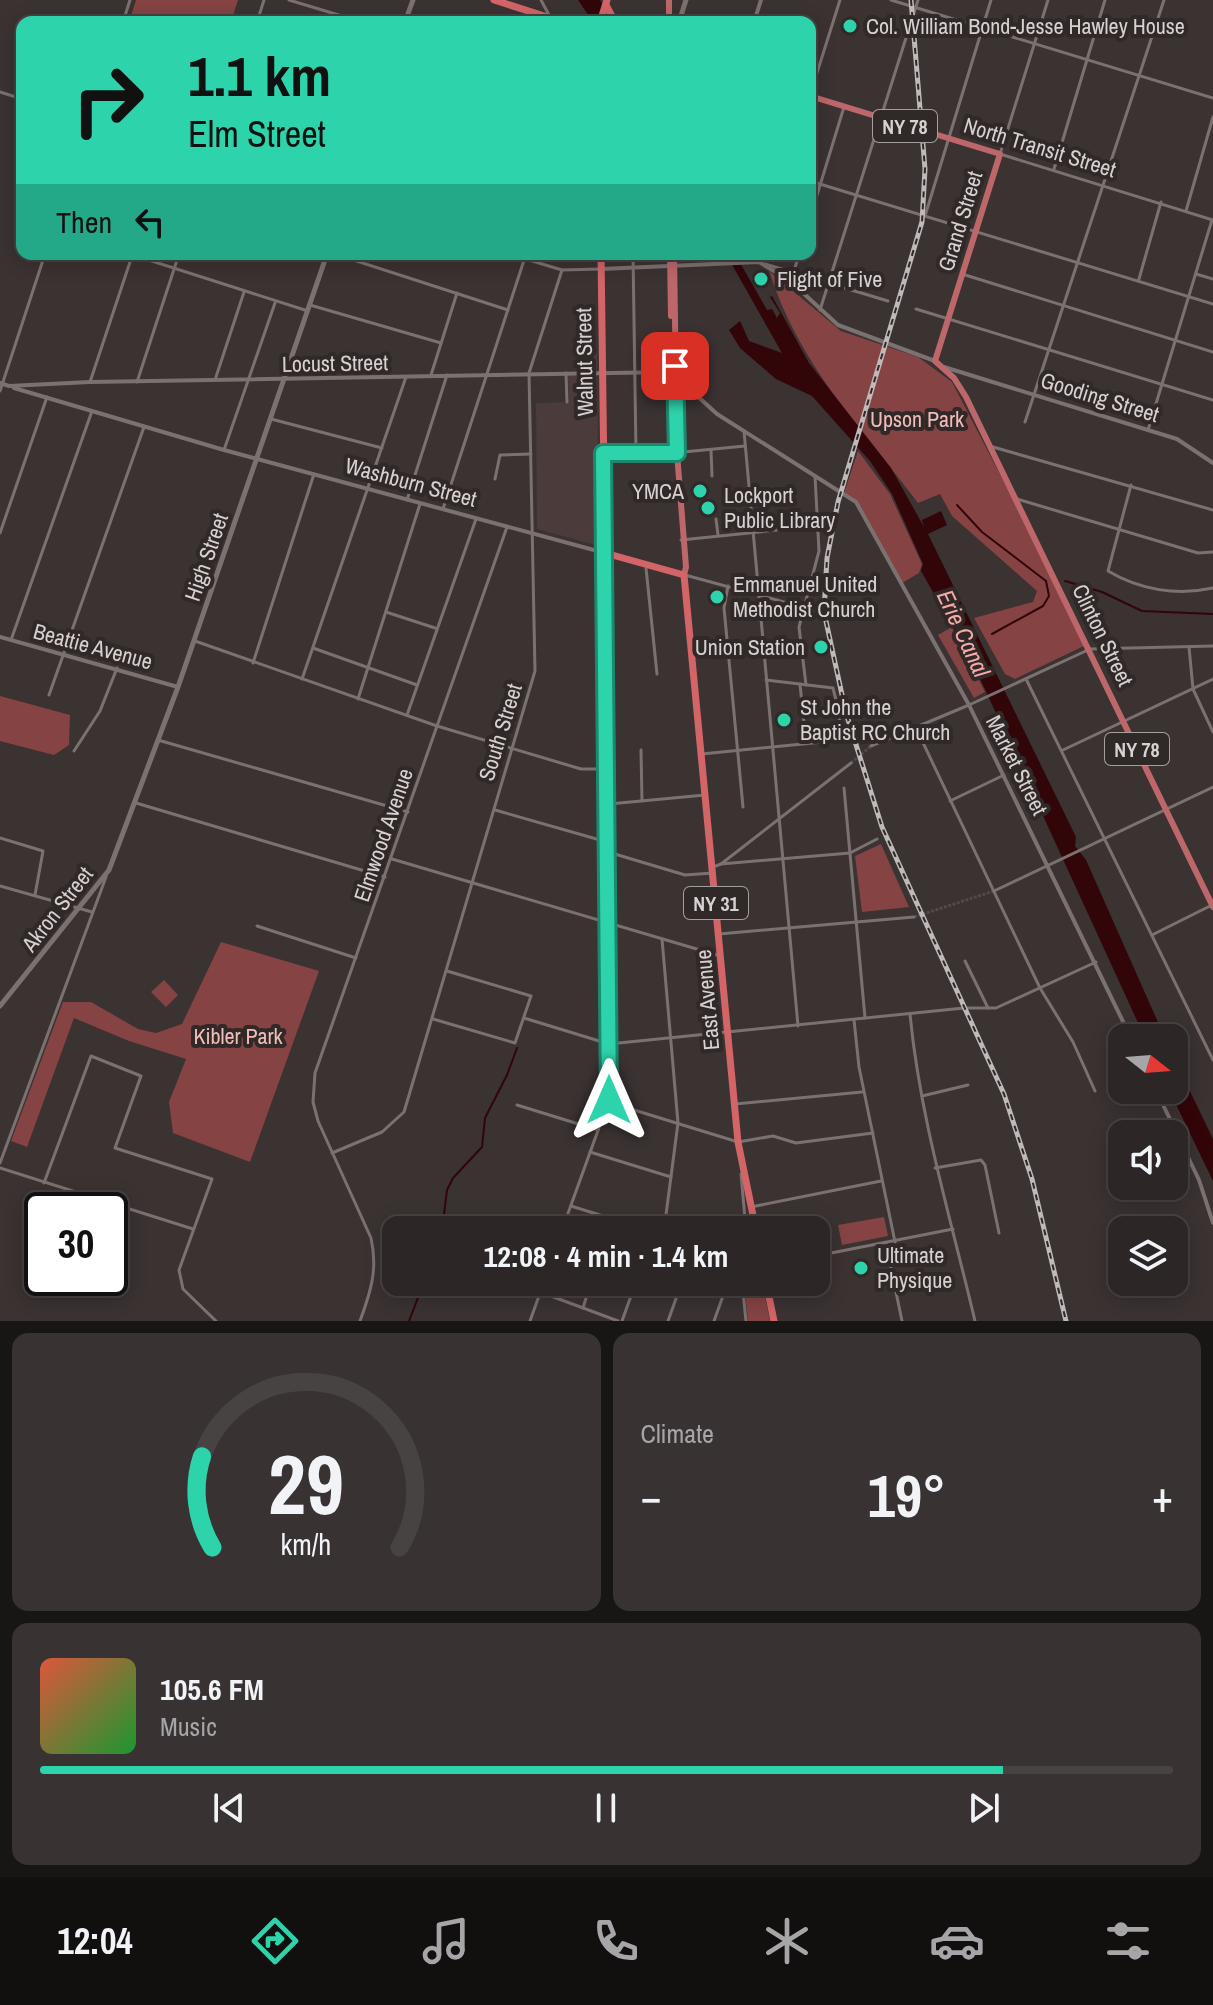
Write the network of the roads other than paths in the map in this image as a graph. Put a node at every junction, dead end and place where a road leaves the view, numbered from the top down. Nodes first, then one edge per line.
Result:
1 (289, 0) edge
2 (494, 0) edge
3 (840, 0) edge
4 (891, 0) edge
5 (918, 0) edge
6 (991, 0) edge
7 (1048, 0) edge
8 (1105, 0) edge
9 (1164, 0) edge
10 (915, 7) junction
11 (342, 16) edge
12 (545, 16) edge
13 (983, 28) junction
14 (1035, 44) junction
15 (1087, 59) junction
16 (1141, 76) junction
17 (816, 77) edge
18 (816, 98) edge
19 (1213, 98) edge
20 (844, 107) junction
21 (1213, 117) edge
22 (880, 118) junction
23 (948, 139) junction
24 (1000, 154) junction
25 (1054, 169) junction
26 (816, 183) edge
27 (820, 184) junction
28 (1105, 186) junction
29 (856, 194) junction
30 (816, 198) edge
31 (1161, 202) junction
32 (1186, 211) junction
33 (925, 216) junction
34 (1213, 220) edge
35 (976, 230) junction
36 (43, 260) edge
37 (130, 260) edge
38 (149, 260) edge
39 (177, 260) edge
40 (325, 260) edge
41 (354, 260) edge
42 (524, 260) edge
43 (536, 260) edge
44 (601, 260) edge
45 (633, 260) edge
46 (672, 260) edge
47 (797, 260) edge
48 (759, 262) junction
49 (1080, 263) junction
50 (672, 267) junction
51 (633, 268) junction
52 (175, 269) junction
53 (601, 269) junction
54 (562, 270) junction
55 (794, 271) junction
56 (802, 274) junction
57 (962, 274) junction
58 (1196, 274) junction
59 (1213, 279) edge
60 (1139, 281) junction
61 (829, 282) junction
62 (800, 289) junction
63 (244, 292) junction
64 (457, 293) junction
65 (1190, 297) junction
66 (275, 301) junction
67 (888, 301) dead end
68 (1213, 304) edge
69 (1065, 306) junction
70 (309, 308) junction
71 (916, 309) dead end
72 (508, 310) junction
73 (820, 310) junction
74 (949, 319) junction
75 (1176, 340) junction
76 (441, 343) junction
77 (1050, 350) junction
78 (1213, 352) edge
79 (938, 363) junction
80 (602, 372) junction
81 (635, 372) junction
82 (529, 373) junction
83 (566, 373) junction
84 (673, 373) junction
85 (487, 374) junction
86 (431, 375) junction
87 (447, 375) junction
88 (406, 377) junction
89 (970, 377) junction
90 (215, 380) junction
91 (248, 380) junction
92 (285, 380) junction
93 (956, 381) junction
94 (90, 382) junction
95 (137, 382) junction
96 (1, 384) edge
97 (1162, 384) junction
98 (9, 386) junction
99 (691, 389) junction
100 (0, 391) edge
101 (1034, 395) junction
102 (674, 396) junction
103 (47, 397) junction
104 (1213, 400) edge
105 (567, 402) dead end
106 (92, 411) junction
107 (271, 419) junction
108 (1025, 422) dead end
109 (144, 427) junction
110 (1148, 430) junction
111 (744, 431) junction
112 (745, 446) junction
113 (989, 446) junction
114 (382, 448) junction
115 (224, 450) junction
116 (711, 450) junction
117 (603, 453) junction
118 (636, 453) junction
119 (675, 453) junction
120 (531, 454) junction
121 (257, 459) junction
122 (1213, 463) edge
123 (314, 474) junction
124 (712, 476) dead end
125 (815, 476) junction
126 (495, 479) dead end
127 (1131, 485) junction
128 (368, 489) junction
129 (1017, 499) junction
130 (407, 501) junction
131 (420, 504) junction
132 (443, 510) junction
133 (1213, 510) edge
134 (476, 519) junction
135 (716, 519) dead end
136 (817, 525) junction
137 (507, 527) junction
138 (1118, 530) junction
139 (753, 532) junction
140 (0, 533) edge
141 (532, 533) junction
142 (718, 535) junction
143 (682, 540) junction
144 (1213, 552) edge
145 (605, 553) junction
146 (646, 564) junction
147 (684, 575) junction
148 (728, 586) junction
149 (1213, 588) edge
150 (758, 594) junction
151 (804, 606) junction
152 (386, 612) junction
153 (843, 618) dead end
154 (437, 628) junction
155 (0, 637) edge
156 (11, 640) junction
157 (194, 641) junction
158 (1213, 646) edge
159 (1189, 647) junction
160 (313, 648) junction
161 (1090, 649) junction
162 (64, 654) junction
163 (253, 663) junction
164 (117, 668) junction
165 (368, 668) junction
166 (657, 674) dead end
167 (302, 679) junction
168 (1026, 679) junction
169 (1213, 679) edge
170 (766, 680) junction
171 (803, 684) junction
172 (417, 685) junction
173 (178, 687) junction
174 (1193, 689) junction
175 (49, 695) dead end
176 (358, 699) junction
177 (969, 705) junction
178 (406, 716) junction
179 (1124, 722) junction
180 (437, 726) junction
181 (916, 728) junction
182 (1213, 732) edge
183 (157, 740) junction
184 (806, 743) junction
185 (772, 746) junction
186 (871, 746) tunnel mouth
187 (511, 748) junction
188 (641, 750) dead end
189 (737, 750) junction
190 (1063, 750) junction
191 (74, 751) dead end
192 (702, 754) junction
193 (851, 763) tunnel mouth
194 (607, 769) junction
195 (1004, 775) junction
196 (1213, 787) edge
197 (844, 788) dead end
198 (705, 795) junction
199 (642, 801) junction
200 (950, 801) junction
201 (134, 803) junction
202 (607, 804) junction
203 (743, 807) dead end
204 (494, 809) junction
205 (1165, 809) junction
206 (408, 812) junction
207 (778, 817) junction
208 (0, 838) edge
209 (877, 839) dead end
210 (1105, 840) junction
211 (607, 842) junction
212 (608, 852) junction
213 (850, 853) junction
214 (392, 859) junction
215 (781, 860) junction
216 (1050, 866) junction
217 (716, 868) junction
218 (109, 870) junction
219 (385, 877) junction
220 (473, 881) junction
221 (0, 886) edge
222 (994, 891) junction
223 (35, 895) junction
224 (1213, 906) edge
225 (80, 908) junction
226 (93, 912) junction
227 (914, 917) tunnel mouth
228 (856, 922) junction
229 (608, 923) junction
230 (257, 926) dead end
231 (787, 928) junction
232 (719, 934) junction
233 (1152, 935) junction
234 (662, 939) junction
235 (721, 956) junction
236 (356, 958) junction
237 (965, 961) dead end
238 (1096, 962) junction
239 (447, 971) junction
240 (1040, 988) junction
241 (0, 1006) edge
242 (989, 1009) junction
243 (910, 1014) junction
244 (524, 1018) junction
245 (865, 1018) junction
246 (433, 1019) junction
247 (854, 1020) junction
248 (1125, 1024) edge
249 (798, 1026) junction
250 (728, 1032) junction
251 (671, 1038) junction
252 (609, 1044) junction
253 (1213, 1060) edge
254 (968, 1085) dead end
255 (864, 1091) junction
256 (1095, 1091) dead end
257 (922, 1096) junction
258 (608, 1102) junction
259 (735, 1104) junction
260 (1163, 1104) edge
261 (517, 1105) dead end
262 (678, 1123) junction
263 (598, 1130) junction
264 (873, 1133) junction
265 (738, 1142) junction
266 (590, 1152) junction
267 (332, 1153) junction
268 (0, 1166) edge
269 (935, 1168) junction
270 (671, 1177) junction
271 (883, 1180) junction
272 (44, 1183) junction
273 (1211, 1204) edge
274 (571, 1206) junction
275 (751, 1207) junction
276 (567, 1216) edge
277 (605, 1216) edge
278 (666, 1216) edge
279 (745, 1216) edge
280 (753, 1216) edge
281 (1213, 1223) edge
282 (193, 1229) junction
283 (953, 1229) junction
284 (999, 1233) dead end
285 (895, 1242) junction
286 (886, 1244) junction
287 (830, 1254) edge
288 (539, 1296) edge
289 (551, 1296) edge
290 (587, 1296) edge
291 (630, 1296) edge
292 (677, 1296) edge
293 (723, 1296) edge
294 (743, 1296) edge
295 (769, 1296) edge
296 (583, 1308) junction
297 (216, 1321) edge
298 (360, 1321) edge
299 (530, 1321) edge
300 (620, 1321) edge
301 (668, 1321) edge
302 (714, 1321) edge
303 (746, 1321) edge
304 (774, 1321) edge
305 (902, 1321) edge
306 (975, 1321) edge

1 - 11 street
2 - 12 highway
3 - 17 street
4 - 10 street
5 - 10 street
6 - 13 street
7 - 14 street, Grand Street
8 - 15 street
9 - 16 street
10 - 13 street
10 - 22 street
13 - 14 street
13 - 23 street
14 - 15 street
14 - 24 street, Grand Street
15 - 16 street
15 - 25 street
16 - 19 street
16 - 28 street
18 - 20 main road, North Transit Street / NY 78
20 - 22 main road, North Transit Street / NY 78
20 - 27 street
21 - 32 street
22 - 23 main road, North Transit Street / NY 78
22 - 29 street
23 - 24 main road, North Transit Street / NY 78
23 - 33 street
24 - 25 street, North Transit Street
24 - 35 main road, Grand Street
25 - 28 street, North Transit Street
26 - 27 street
27 - 29 street
27 - 30 street
28 - 31 street, North Transit Street
28 - 49 street
29 - 33 street
29 - 61 street
31 - 32 street, North Transit Street
31 - 60 street
32 - 34 street, North Transit Street
33 - 35 street
34 - 58 street
35 - 49 street
35 - 57 main road, Grand Street
36 - 96 street
37 - 94 street
38 - 52 street
39 - 52 street
40 - 70 main road, High Street
41 - 64 street
42 - 72 street
43 - 54 street
44 - 53 highway, Walnut Street
45 - 51 street
46 - 50 main road
47 - 55 street
48 - 50 street
48 - 55 street
48 - 62 street, Gooding Street
49 - 60 street
49 - 69 street
50 - 51 street
50 - 84 main road
51 - 53 street
51 - 81 street
52 - 63 street
52 - 95 street
53 - 54 street
53 - 80 highway, Walnut Street
54 - 82 street, South Street
55 - 56 street
56 - 61 street
56 - 62 street
57 - 69 street
57 - 74 main road, Grand Street
58 - 59 street
58 - 65 street
60 - 65 street
61 - 67 street
61 - 73 street
62 - 73 street, Gooding Street
63 - 66 street
63 - 90 street
64 - 72 street
64 - 76 street
65 - 68 street
65 - 75 street
66 - 70 street
66 - 91 street
69 - 75 street
69 - 77 street
70 - 76 street
70 - 92 main road, High Street
71 - 74 street
72 - 85 street
73 - 79 street, Gooding Street
74 - 77 street
74 - 79 main road, Grand Street
75 - 78 street
75 - 97 street
76 - 86 street
77 - 97 street
77 - 101 street
79 - 89 street, Gooding Street
79 - 93 main road, Gooding Street / NY 78
80 - 81 street, Locust Street
80 - 83 street, Locust Street
80 - 117 highway, Walnut Street
81 - 84 street, Locust Street
81 - 118 street
82 - 83 street, Locust Street
82 - 85 street, Locust Street
82 - 120 street, South Street
83 - 105 street
84 - 99 street, Market Street
84 - 102 main road
85 - 87 street, Locust Street
85 - 132 street
86 - 87 street, Locust Street
86 - 88 street, Locust Street
87 - 130 street
88 - 92 street, Locust Street
88 - 114 street
89 - 93 street
89 - 101 street, Gooding Street
90 - 91 street, Locust Street
90 - 95 street, Locust Street
91 - 92 street, Locust Street
91 - 115 street
92 - 107 main road, High Street
93 - 113 main road, Clinton Street / NY 78
94 - 95 street, Locust Street
94 - 98 street, Locust Street
96 - 98 street, Locust Street
96 - 100 street
97 - 104 street
97 - 110 street
98 - 103 street, Washburn Street
99 - 102 street
99 - 111 street, Market Street
101 - 108 street
101 - 110 street, Gooding Street
102 - 119 main road
103 - 106 street, Washburn Street
103 - 140 street
106 - 109 street, Washburn Street
106 - 156 street
107 - 114 street
107 - 121 main road, High Street
109 - 115 street, Washburn Street
109 - 162 street
110 - 122 street, Gooding Street
111 - 112 street
111 - 125 street, Market Street
112 - 116 street
112 - 139 street
113 - 127 street
113 - 129 main road, Clinton Street / NY 78
114 - 128 street
115 - 121 street, Washburn Street
116 - 119 street
116 - 124 street
117 - 118 street
117 - 145 highway, Walnut Street
118 - 119 street
119 - 143 main road
120 - 126 street
120 - 141 street, South Street
121 - 123 street, Washburn Street
121 - 157 main road, High Street
123 - 128 street, Washburn Street
123 - 163 street
125 - 136 street
125 - 177 street, Market Street
127 - 133 street
127 - 138 street
128 - 130 street, Washburn Street
128 - 160 street
129 - 138 street
129 - 161 main road, Clinton Street / NY 78
130 - 131 street, Washburn Street
131 - 132 street, Washburn Street
131 - 152 street
132 - 134 street, Washburn Street
134 - 137 street, Washburn Street
134 - 154 street
135 - 142 street
136 - 139 street
136 - 151 street
137 - 141 street, Washburn Street
137 - 180 street, Elmwood Avenue
138 - 144 street
138 - 149 street
139 - 142 street
139 - 150 street
141 - 145 street, Washburn Street
141 - 187 street, South Street
142 - 143 street
143 - 147 main road
145 - 146 highway, Washburn Street
145 - 194 street, Walnut Street
146 - 147 highway, Washburn Street
146 - 166 street
147 - 148 street, Washburn Street
147 - 192 highway, East Avenue / NY 31
148 - 150 street, Washburn Street
148 - 189 street
150 - 151 street, Washburn Street
150 - 170 street
151 - 153 street, Washburn Street
151 - 171 street
152 - 154 street
152 - 165 street
154 - 172 street
155 - 156 street, Beattie Avenue
156 - 162 street, Beattie Avenue
157 - 163 street
157 - 173 main road, High Street
158 - 159 street
159 - 161 street
159 - 174 street
160 - 165 street
160 - 167 street
161 - 168 street
161 - 179 main road, Clinton Street / NY 78
162 - 164 street, Beattie Avenue
162 - 175 street
163 - 167 street
164 - 173 street, Beattie Avenue
164 - 191 street
165 - 172 street
165 - 176 street
167 - 176 street
168 - 177 street
168 - 190 street
169 - 174 street
170 - 171 street
170 - 185 street
171 - 184 street
171 - 184 street
172 - 178 street
173 - 183 main road, High Street
174 - 179 street
174 - 182 street
176 - 178 street
177 - 181 street
177 - 195 street, Market Street
178 - 180 street
179 - 190 street
179 - 205 main road, Clinton Street / NY 78
180 - 187 street
180 - 206 street, Elmwood Avenue
181 - 186 street
181 - 200 street
183 - 201 main road, High Street
183 - 206 street
184 - 185 street
185 - 189 street
185 - 207 street
187 - 194 street
187 - 204 street, South Street
188 - 199 street
189 - 192 street
189 - 203 street
190 - 210 street
192 - 198 highway, East Avenue / NY 31
193 - 207 street
194 - 202 street, Walnut Street
195 - 200 street
195 - 216 street, Market Street
196 - 205 street
197 - 213 street
198 - 199 street
198 - 217 highway, East Avenue / NY 31
199 - 202 street
200 - 222 street
201 - 218 main road, High Street
201 - 219 street
202 - 211 street, Walnut Street
204 - 211 street
204 - 220 street, South Street
205 - 210 street
205 - 224 main road, Clinton Street / NY 78
206 - 214 street, Elmwood Avenue
207 - 215 street
207 - 217 street
208 - 223 street
209 - 213 street
210 - 216 street
210 - 233 street
211 - 212 street, Walnut Street
212 - 217 street
212 - 229 street, Walnut Street
213 - 215 street
213 - 228 street
214 - 219 street, Elmwood Avenue
214 - 220 street
215 - 217 street
215 - 231 street
216 - 222 street
216 - 238 street, Market Street
217 - 232 highway, East Avenue / NY 31
218 - 225 main road, Akron Street
218 - 226 street
219 - 236 street, Elmwood Avenue
220 - 229 street
220 - 239 street, South Street
221 - 223 street
222 - 240 street
223 - 225 street
224 - 233 street
225 - 226 street
225 - 241 main road, Akron Street
226 - 268 street
227 - 228 street
228 - 231 street
228 - 245 street
229 - 234 street
229 - 252 street, Walnut Street
230 - 236 street
231 - 232 street
231 - 249 street
232 - 235 highway, East Avenue / NY 31
233 - 253 street
234 - 235 street
234 - 251 street
235 - 250 highway, East Avenue / NY 31
236 - 267 street, Elmwood Avenue
237 - 242 street
238 - 240 street
238 - 248 street, Market Street
239 - 244 street
239 - 246 street, South Street
240 - 242 street
240 - 256 street
242 - 243 street
243 - 245 street
243 - 257 street
244 - 246 street
244 - 252 street
245 - 247 street
246 - 267 street, South Street
247 - 249 street
247 - 255 street
249 - 250 street
250 - 251 street
250 - 259 highway, East Avenue / NY 31
251 - 252 street
251 - 262 street
252 - 258 street, Walnut Street
254 - 257 street
255 - 259 street
255 - 264 street
257 - 269 street
258 - 262 street
258 - 263 street, Walnut Street
259 - 265 highway, East Avenue / NY 31
260 - 273 street
261 - 263 street
262 - 265 street
262 - 270 street
263 - 266 street, Walnut Street
264 - 265 street
264 - 271 street
265 - 275 highway, East Avenue / NY 31
265 - 279 street
266 - 270 street
266 - 274 street, Walnut Street
267 - 298 street, Elmwood Avenue
268 - 272 street
269 - 283 street
269 - 284 street
270 - 278 street
271 - 275 street
271 - 285 street
272 - 282 street
272 - 282 street
273 - 281 street
274 - 276 street, Walnut Street
274 - 277 street
275 - 280 highway, East Avenue / NY 31
282 - 297 street
283 - 285 street
283 - 306 street
285 - 286 street
286 - 287 street
286 - 305 street
288 - 299 street
289 - 296 street
290 - 296 street
291 - 300 street
292 - 301 street
293 - 302 street
294 - 303 street
295 - 304 highway
296 - 300 street

